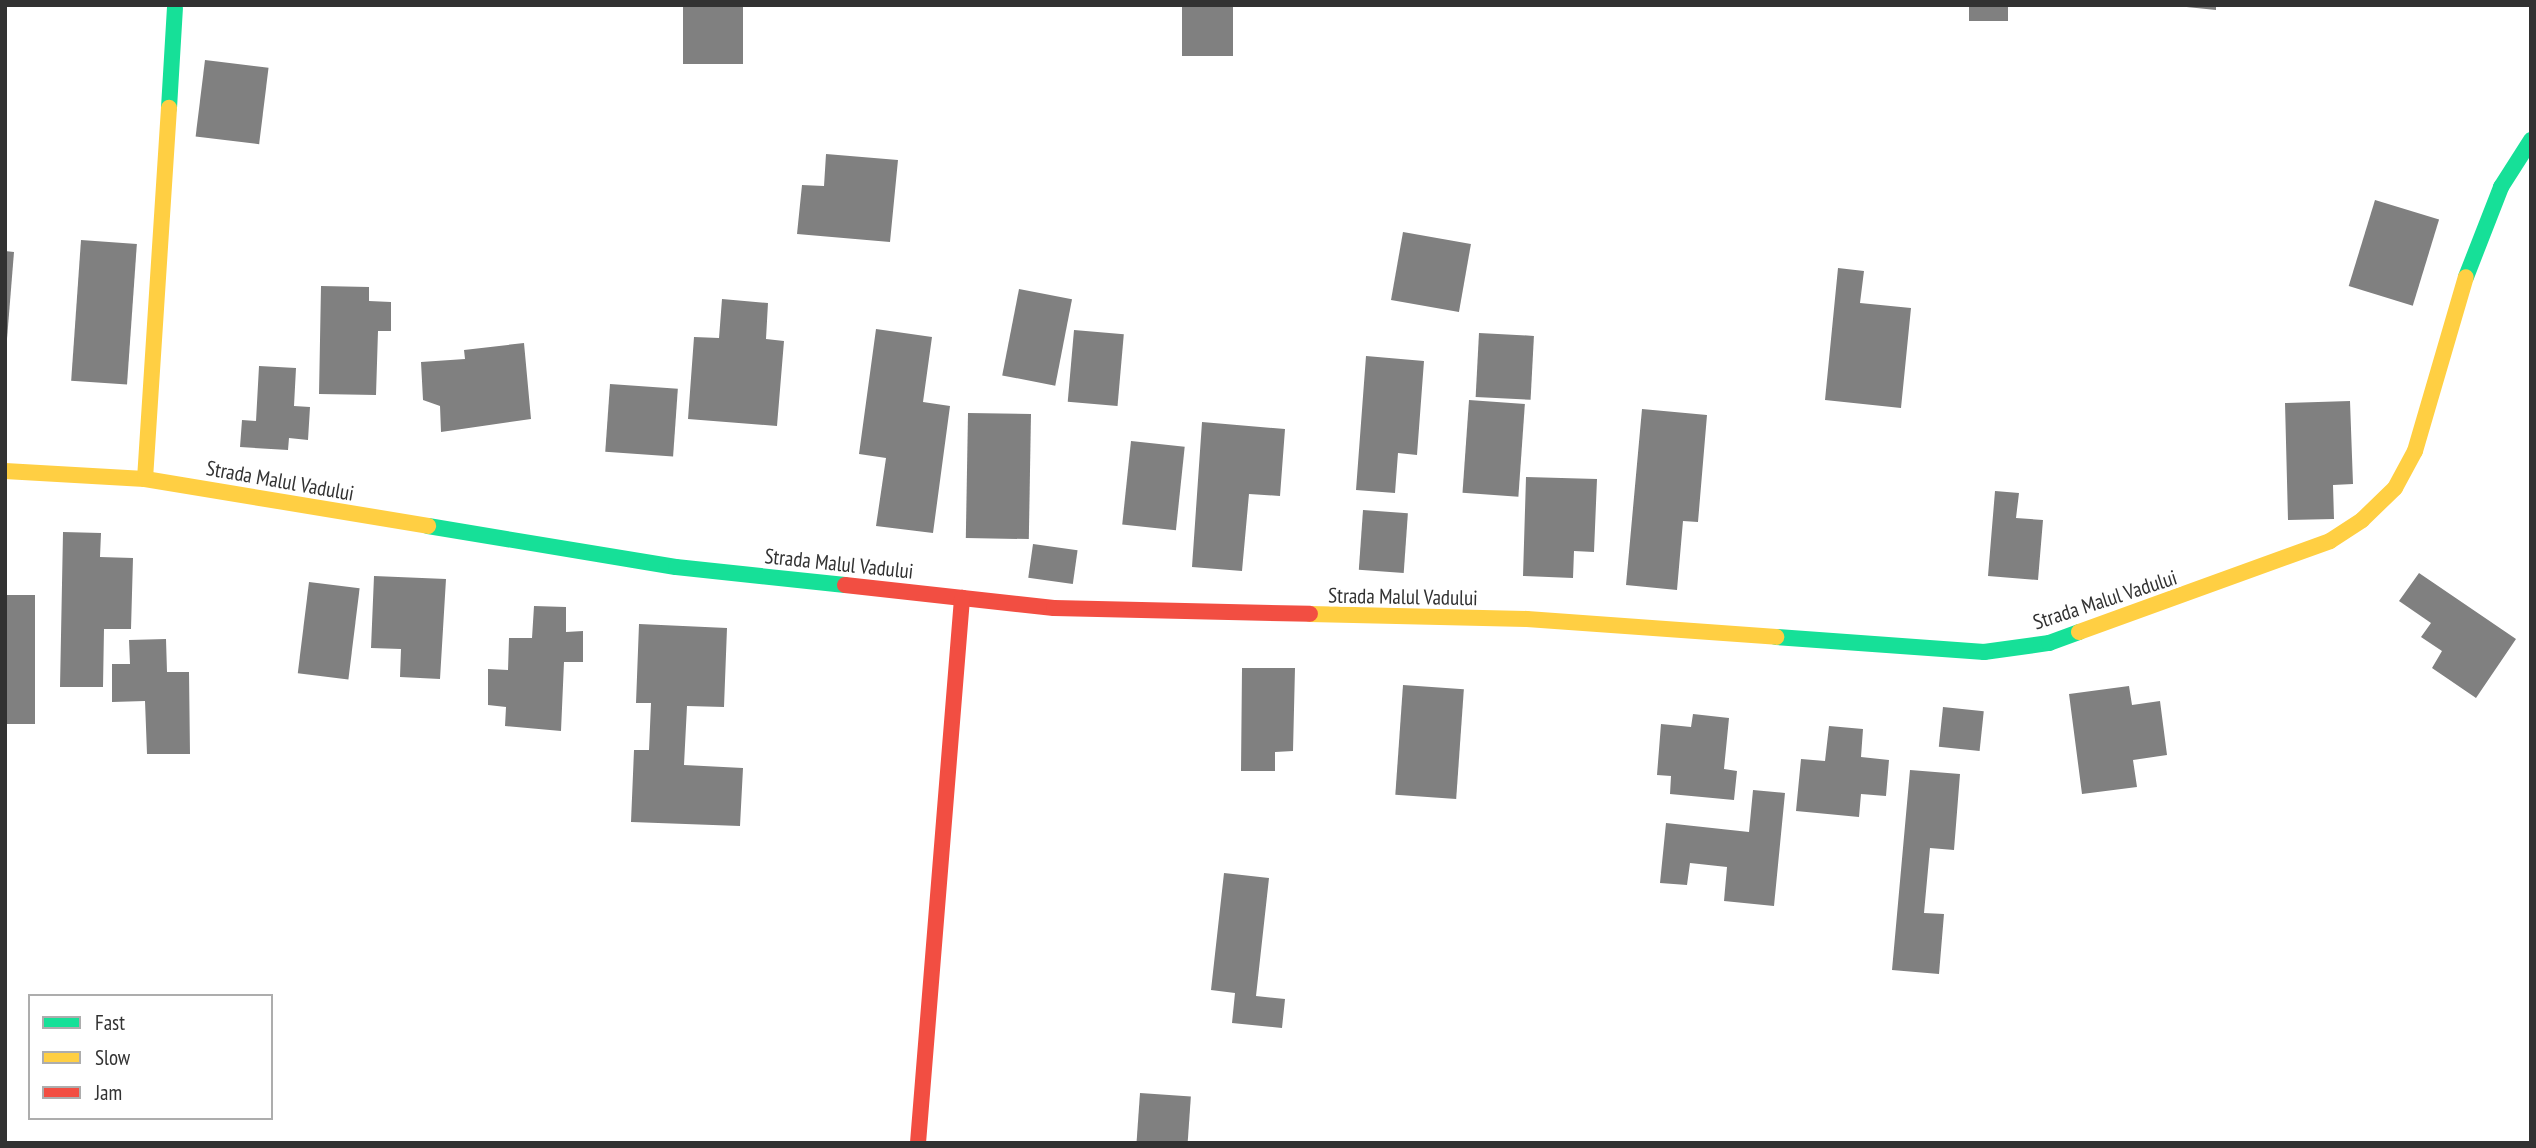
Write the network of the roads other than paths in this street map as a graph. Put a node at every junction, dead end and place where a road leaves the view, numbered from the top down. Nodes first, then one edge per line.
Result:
1 (175, 8) dead end
2 (2531, 140) edge
3 (5, 471) edge
4 (145, 479) junction
5 (962, 598) junction
6 (918, 1143) edge

1 - 4 street
2 - 5 street, Strada Malul Vadului
3 - 4 street, Strada Malul Vadului
4 - 5 street, Strada Malul Vadului
5 - 6 street

